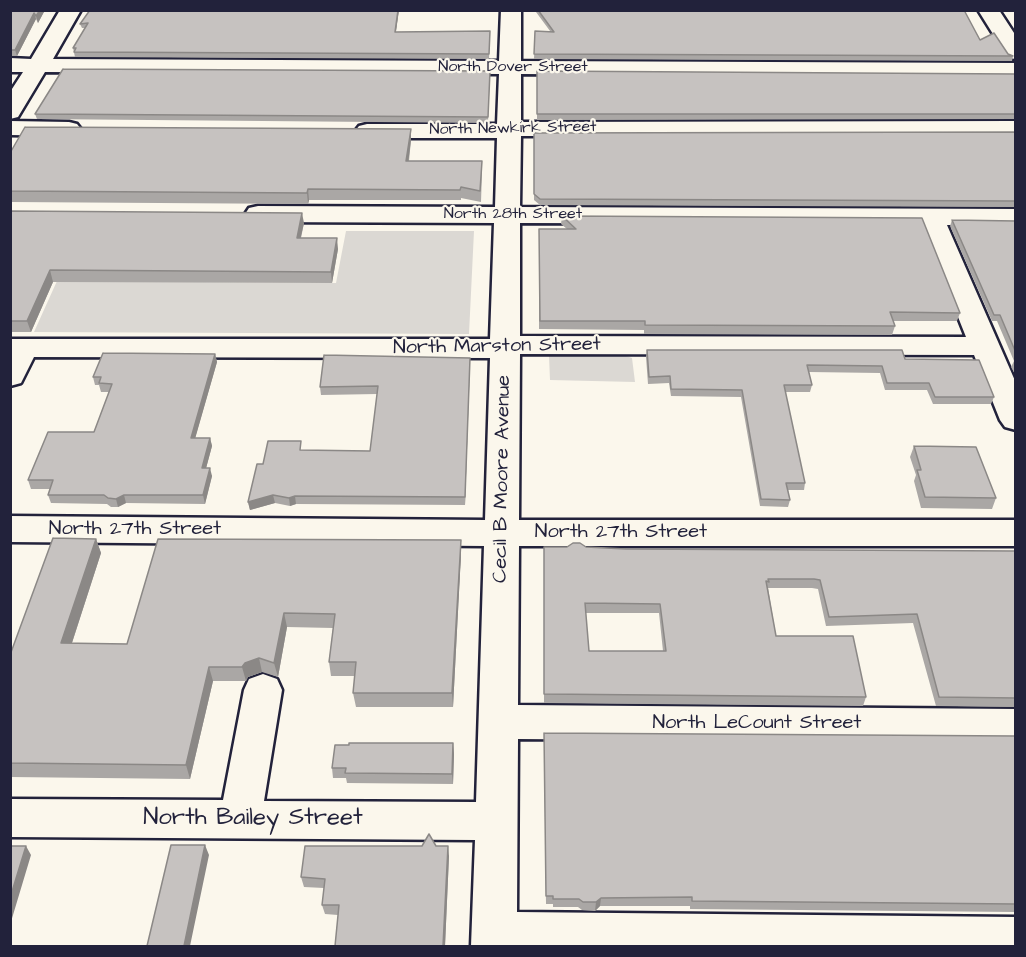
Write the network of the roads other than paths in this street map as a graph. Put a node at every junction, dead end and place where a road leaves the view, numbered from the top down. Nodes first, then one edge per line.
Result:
1 (71, 10) edge
2 (511, 10) edge
3 (988, 10) edge
4 (1016, 53) edge
5 (10, 65) edge
6 (38, 66) junction
7 (510, 68) junction
8 (1016, 70) edge
9 (10, 112) edge
10 (10, 128) edge
11 (1016, 128) edge
12 (509, 129) junction
13 (96, 130) edge
14 (345, 131) edge
15 (235, 213) edge
16 (507, 215) junction
17 (1016, 217) edge
18 (931, 218) junction
19 (505, 345) junction
20 (984, 346) junction
21 (17, 348) edge
22 (10, 376) edge
23 (1016, 420) edge
24 (10, 529) edge
25 (502, 533) junction
26 (1016, 533) edge
27 (263, 690) dead end
28 (498, 722) junction
29 (1016, 726) edge
30 (10, 818) edge
31 (240, 819) junction
32 (496, 821) junction
33 (1016, 939) edge
34 (494, 940) edge

1 - 6 street
2 - 7 street, Cecil B Moore Avenue
3 - 4 street
5 - 6 street, North Dover Street
6 - 7 street, North Dover Street
6 - 9 street
7 - 8 street, North Dover Street
7 - 12 street, Cecil B Moore Avenue
10 - 13 street
11 - 12 street, North Newkirk Street
12 - 14 street, North Newkirk Street
12 - 16 street, Cecil B Moore Avenue
15 - 16 street, North 28th Street
16 - 18 street, North 28th Street
16 - 19 street, Cecil B Moore Avenue
17 - 18 street, North 28th Street
18 - 20 street
19 - 20 street, North Marston Street
19 - 21 street, North Marston Street
19 - 25 street, Cecil B Moore Avenue
20 - 23 street
21 - 22 street
24 - 25 street, North 27th Street
25 - 26 street, North 27th Street
25 - 28 street, Cecil B Moore Avenue
27 - 31 street
28 - 29 street, North LeCount Street
28 - 32 street, Cecil B Moore Avenue
30 - 31 street, North Bailey Street
31 - 32 street, North Bailey Street
32 - 34 street, Cecil B Moore Avenue
33 - 34 street

